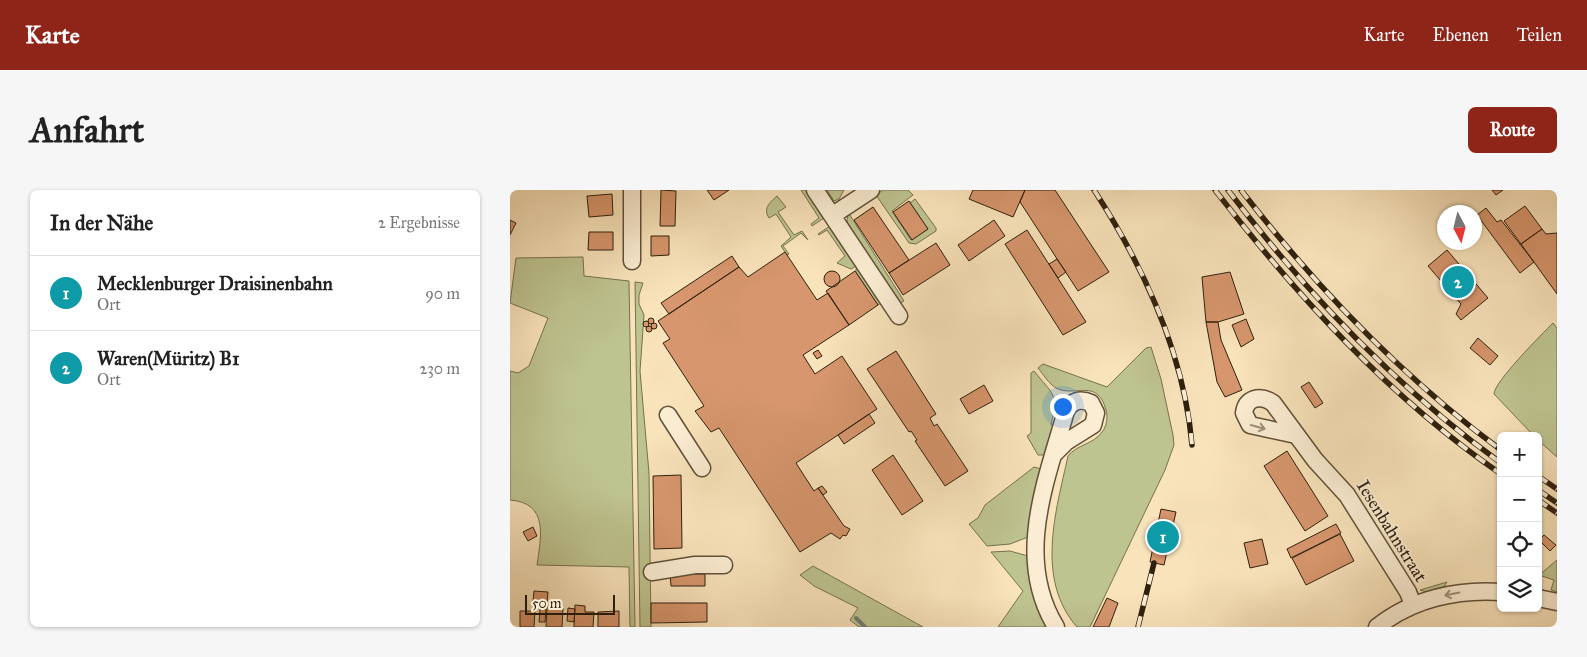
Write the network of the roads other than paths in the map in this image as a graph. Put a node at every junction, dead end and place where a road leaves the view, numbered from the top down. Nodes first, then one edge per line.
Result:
1 (632, 190) edge
2 (815, 190) edge
3 (871, 190) edge
4 (832, 215) junction
5 (632, 261) dead end
6 (899, 316) dead end
7 (668, 415) dead end
8 (1296, 435) dead end
9 (1054, 454) dead end
10 (702, 468) dead end
11 (724, 565) dead end
12 (652, 572) dead end
13 (1497, 592) edge
14 (1542, 599) edge
15 (1557, 602) edge
16 (1414, 605) junction
17 (1056, 627) edge
18 (1377, 627) edge

1 - 5 street
2 - 4 street
3 - 4 street
4 - 6 street
7 - 10 street
8 - 16 street, Iesenbahnstraat
9 - 17 street
11 - 12 street
13 -> 16 street, Iesenbahnstraat
14 - 15 street
16 - 18 street, Iesenbahnstraat

